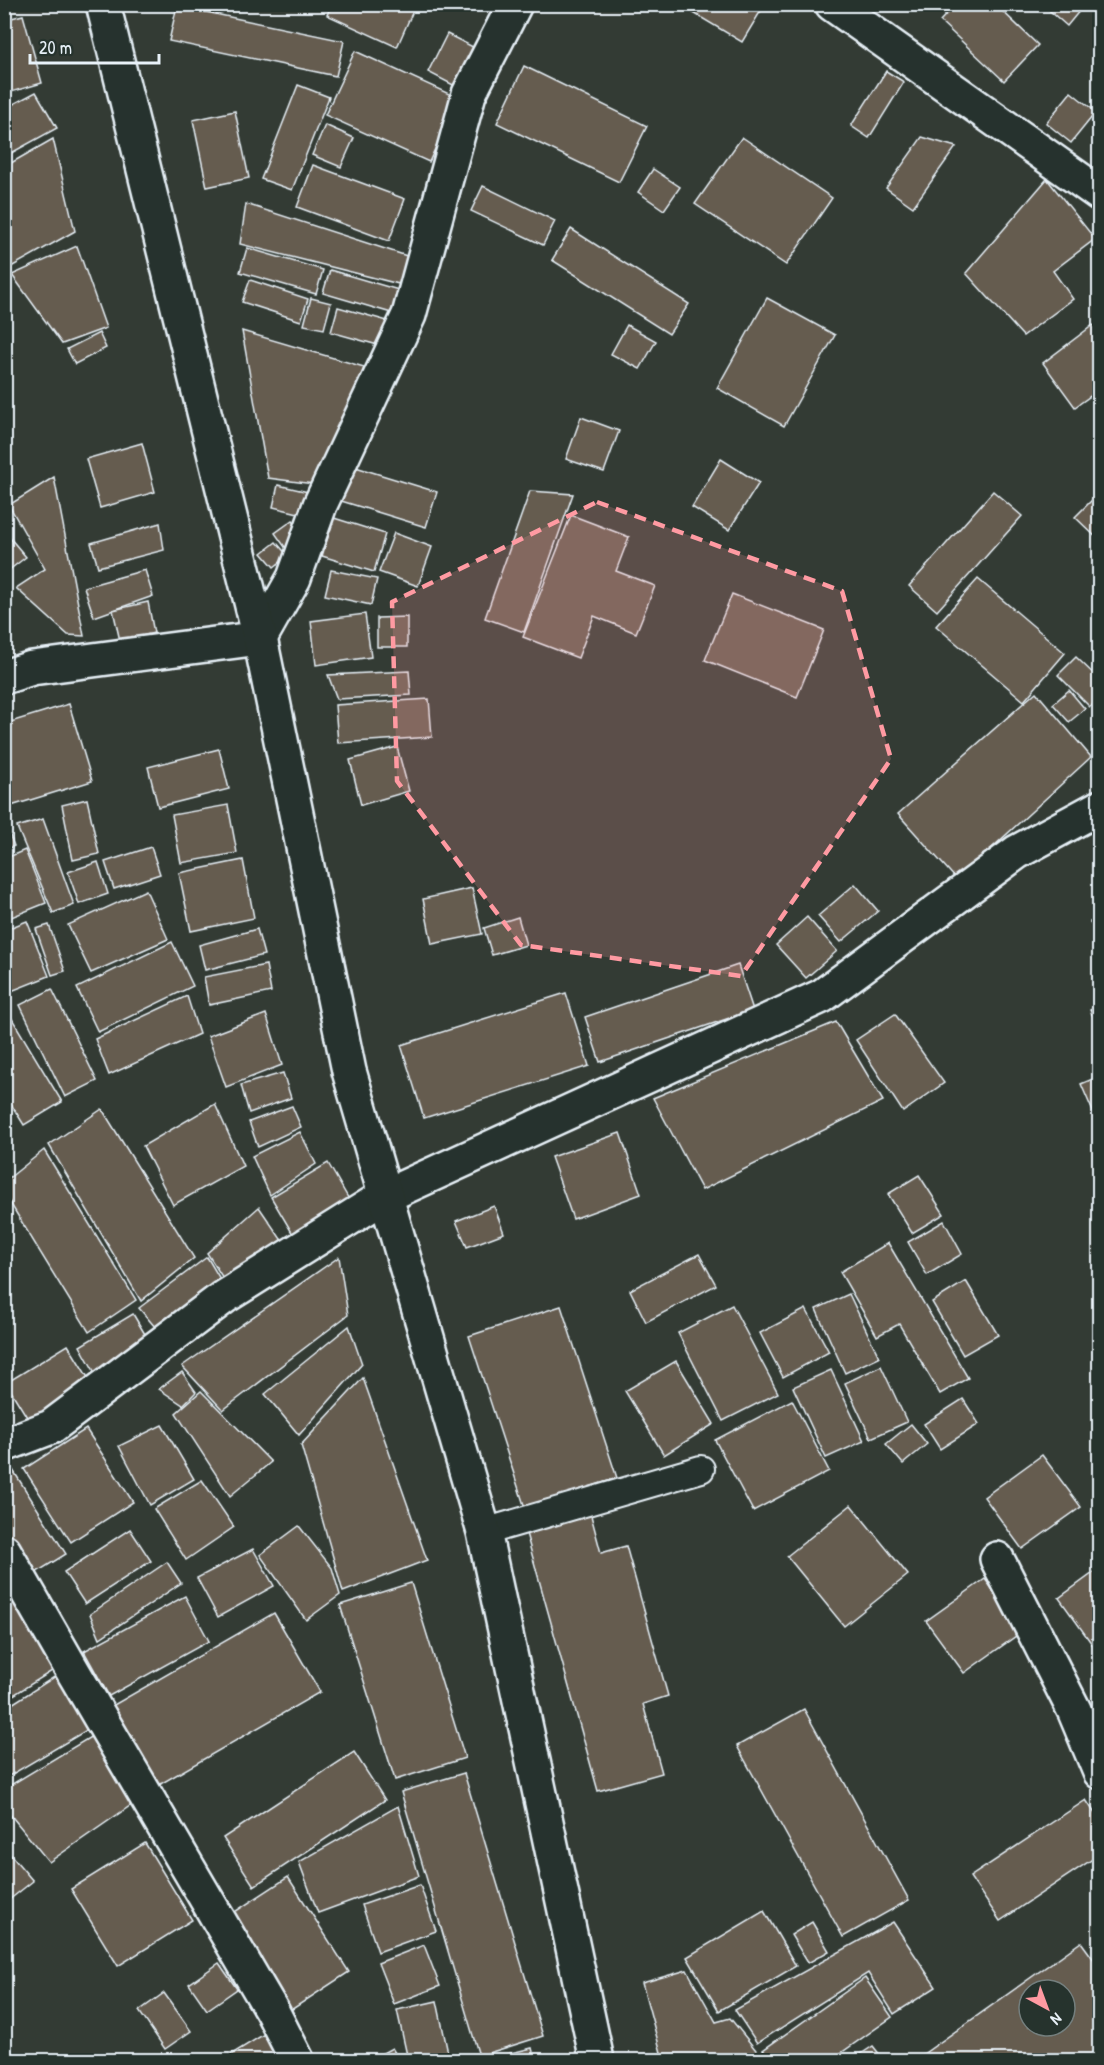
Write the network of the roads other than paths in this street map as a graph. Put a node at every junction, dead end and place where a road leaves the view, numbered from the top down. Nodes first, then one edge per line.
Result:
1 (103, 4) edge
2 (515, 4) edge
3 (832, 4) edge
4 (1100, 194) edge
5 (260, 638) junction
6 (4, 677) edge
7 (1100, 807) edge
8 (385, 1196) junction
9 (4, 1445) edge
10 (701, 1469) dead end
11 (484, 1533) junction
12 (4, 1551) edge
13 (997, 1558) dead end
14 (1100, 1772) edge
15 (297, 2061) edge
16 (597, 2061) edge

1 - 5 main road
2 - 5 main road
3 - 4 main road
5 - 6 main road
5 - 8 main road
7 - 8 main road
8 - 9 main road
8 - 11 main road
10 - 11 lane
11 - 16 main road
12 - 15 main road
13 - 14 main road

